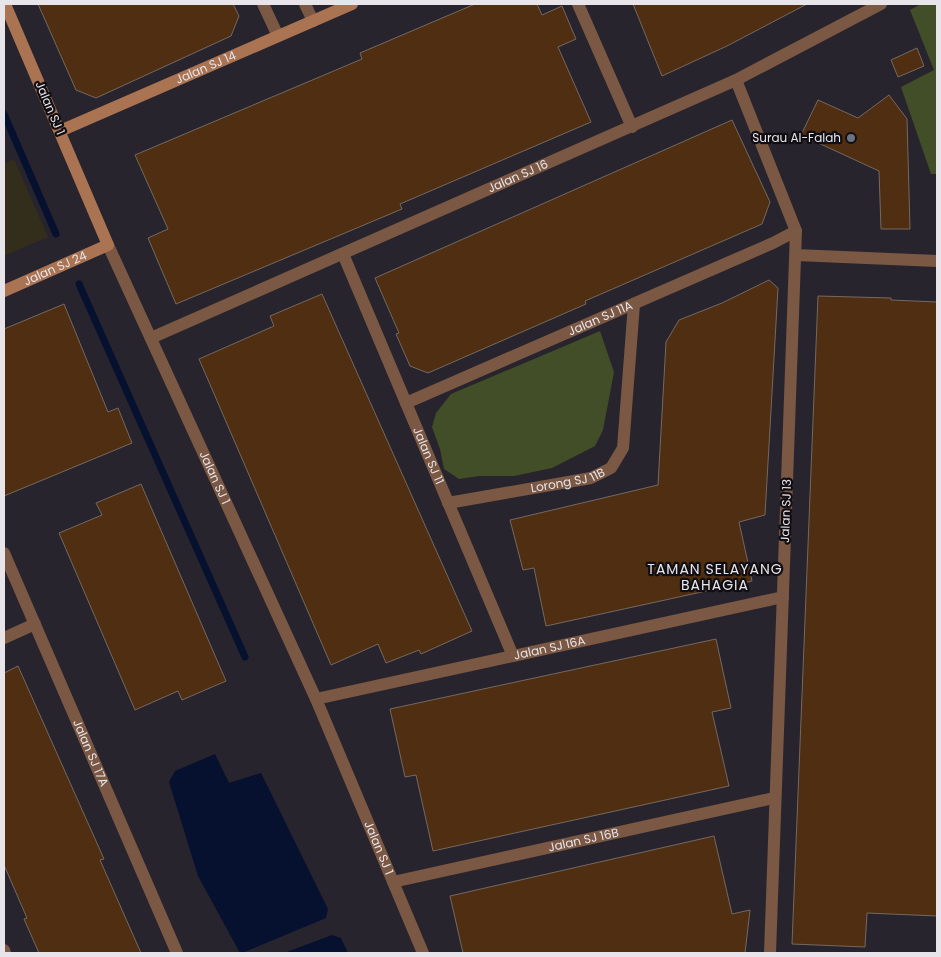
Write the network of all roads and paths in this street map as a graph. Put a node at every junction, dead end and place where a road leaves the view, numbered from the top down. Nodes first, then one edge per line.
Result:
1 (5, 4) edge
2 (263, 4) edge
3 (305, 4) edge
4 (352, 4) edge
5 (578, 4) edge
6 (881, 4) edge
7 (313, 21) junction
8 (278, 36) junction
9 (736, 80) junction
10 (632, 128) junction
11 (60, 131) junction
12 (796, 231) junction
13 (108, 245) junction
14 (343, 254) junction
15 (796, 255) junction
16 (937, 261) edge
17 (4, 291) edge
18 (634, 304) junction
19 (151, 338) junction
20 (406, 403) junction
21 (448, 503) junction
22 (4, 553) edge
23 (783, 597) junction
24 (35, 624) junction
25 (4, 638) edge
26 (513, 656) junction
27 (316, 699) junction
28 (774, 798) junction
29 (393, 882) junction
30 (177, 953) edge
31 (423, 953) edge
32 (770, 953) edge

1 - 11 street, Jalan SJ 1
2 - 8 street
3 - 7 street
4 - 7 street, Jalan SJ 14
5 - 10 street
6 - 9 street, Jalan SJ 16
7 - 8 street, Jalan SJ 14
8 - 11 street, Jalan SJ 14
9 - 10 street, Jalan SJ 16
9 - 12 street, Jalan SJ 13
10 - 14 street, Jalan SJ 16
11 - 13 street, Jalan SJ 1
12 - 15 street, Jalan SJ 13
12 - 18 street, Jalan SJ 11A
13 - 17 street, Jalan SJ 24
13 - 19 street, Jalan SJ 1
14 - 19 street, Jalan SJ 16
14 - 20 street, Jalan SJ 11
15 - 16 street
15 - 23 street, Jalan SJ 13
18 - 20 street, Jalan SJ 11A
18 - 21 street, Lorong SJ 11B
19 - 27 street, Jalan SJ 1
20 - 21 street, Jalan SJ 11
21 - 26 street, Jalan SJ 11
22 - 24 street, Jalan SJ 17A
23 - 26 street, Jalan SJ 16A
23 - 28 street, Jalan SJ 13
24 - 25 street
24 - 30 street, Jalan SJ 17A
26 - 27 street, Jalan SJ 16A
27 - 29 street, Jalan SJ 1
28 - 29 street, Jalan SJ 16B
28 - 32 street, Jalan SJ 13
29 - 31 street, Jalan SJ 1

